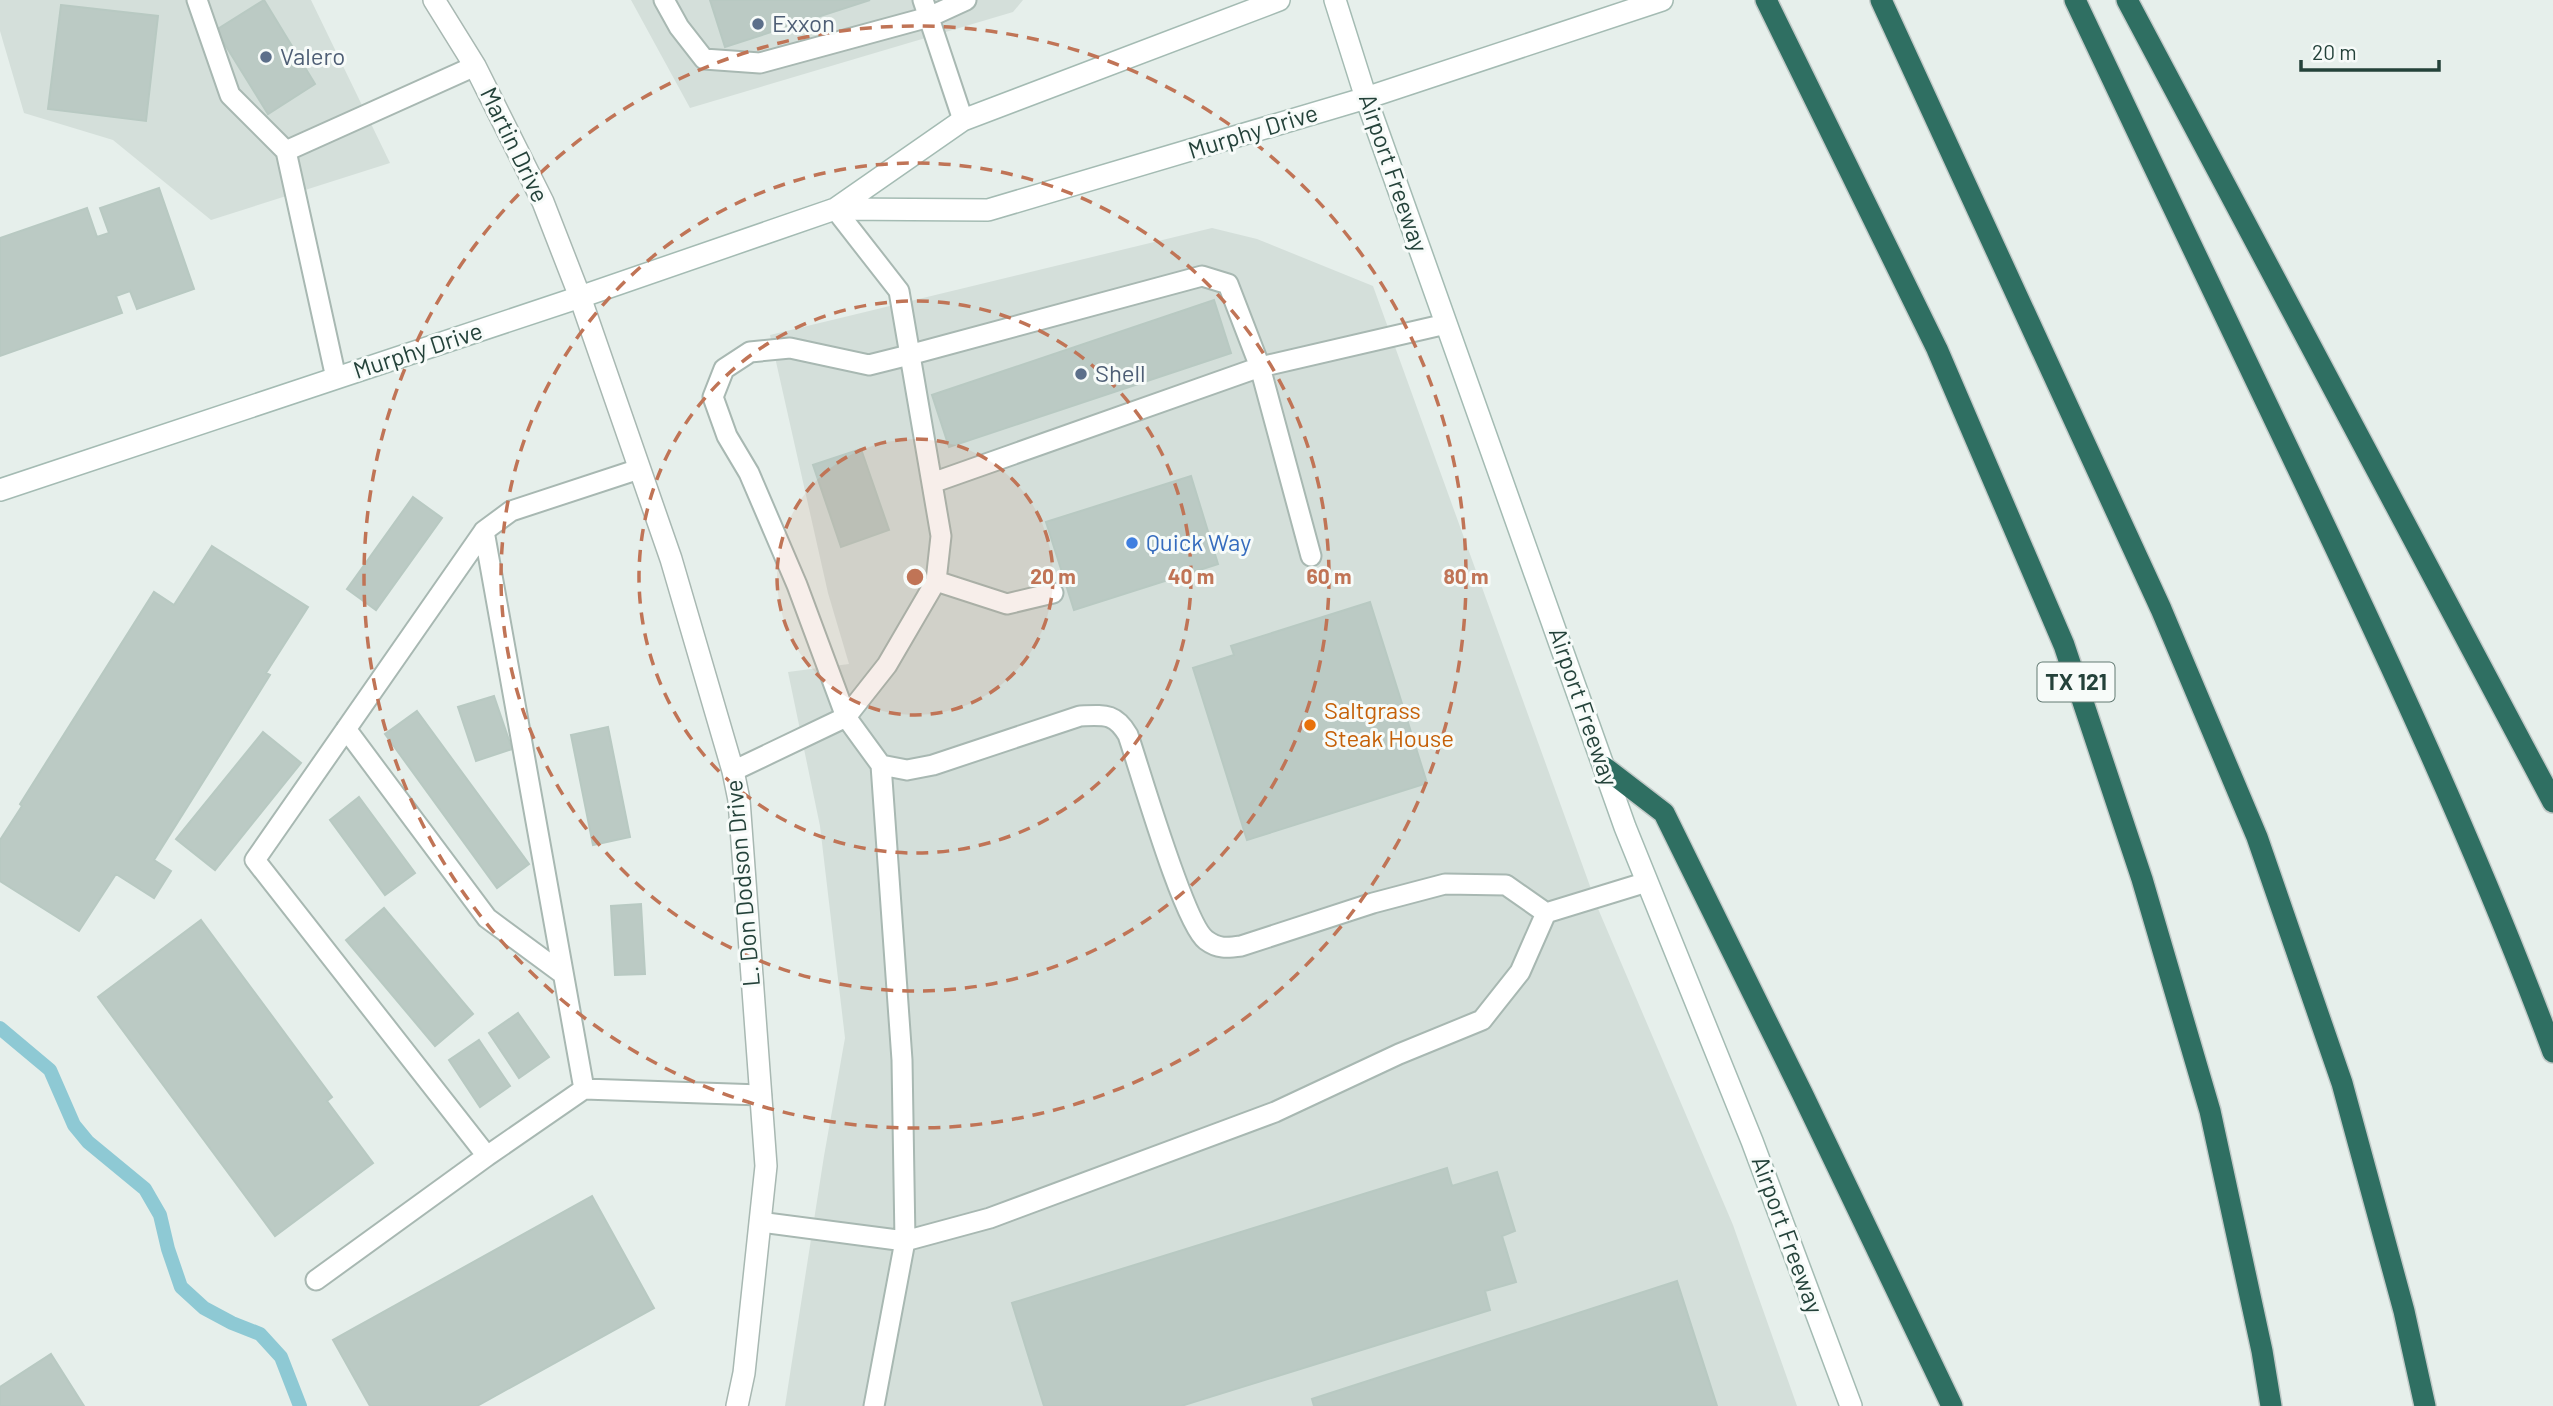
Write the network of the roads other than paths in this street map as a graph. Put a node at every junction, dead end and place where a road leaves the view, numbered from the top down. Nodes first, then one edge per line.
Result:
1 (197, 0) edge
2 (434, 0) edge
3 (664, 0) edge
4 (966, 0) edge
5 (1279, 0) edge
6 (1335, 0) edge
7 (1662, 0) edge
8 (1766, 0) edge
9 (1881, 0) edge
10 (2074, 0) edge
11 (2127, 0) edge
12 (926, 9) edge
13 (475, 66) junction
14 (1366, 98) junction
15 (963, 120) junction
16 (286, 152) junction
17 (835, 209) junction
18 (580, 298) junction
19 (1446, 324) junction
20 (909, 355) junction
21 (1260, 367) junction
22 (336, 378) junction
23 (639, 469) junction
24 (932, 483) junction
25 (0, 490) edge
26 (484, 531) junction
27 (1311, 556) dead end
28 (936, 581) junction
29 (1053, 593) dead end
30 (846, 718) junction
31 (346, 729) junction
32 (881, 765) junction
33 (1604, 766) junction
34 (733, 771) junction
35 (2553, 802) edge
36 (1647, 882) junction
37 (1546, 913) junction
38 (564, 974) junction
39 (2553, 1052) edge
40 (583, 1089) junction
41 (761, 1095) junction
42 (487, 1156) junction
43 (760, 1222) junction
44 (905, 1241) junction
45 (316, 1280) dead end
46 (737, 1406) edge
47 (874, 1406) edge
48 (1851, 1406) edge
49 (1952, 1406) edge
50 (2271, 1406) edge
51 (2425, 1406) edge

1 - 16 lane
2 - 13 main road, Martin Drive
3 - 12 lane
4 - 12 lane
5 - 15 main road, Murphy Drive
6 - 14 main road, Airport Freeway
7 - 14 main road, Murphy Drive
8 - 50 highway, TX 121
9 - 51 highway
10 - 39 highway
11 - 35 highway
12 - 15 lane
13 - 16 lane
13 - 18 main road, Martin Drive
14 - 17 main road, Murphy Drive
14 - 19 main road, Airport Freeway
15 - 17 main road, Murphy Drive
16 - 22 lane
17 - 18 main road, Murphy Drive
17 - 20 lane
18 - 22 main road, Murphy Drive
18 - 23 main road, L. Don Dodson Drive
19 - 21 lane
19 - 33 main road, Airport Freeway
20 - 21 lane
20 - 24 lane
20 - 30 lane
21 - 24 lane
21 - 27 lane
22 - 25 main road, Murphy Drive
23 - 26 lane
23 - 34 main road, L. Don Dodson Drive
24 - 28 lane
26 - 31 lane
26 - 38 lane
28 - 29 lane
28 - 30 lane
30 - 32 lane
30 - 34 lane
31 - 38 lane
31 - 42 lane
32 - 37 lane
32 - 44 lane
33 - 36 main road, Airport Freeway
33 - 49 highway
34 - 41 main road, L. Don Dodson Drive
36 - 37 lane
36 - 48 main road, Airport Freeway
37 - 44 lane
38 - 40 lane
40 - 41 lane
40 - 42 lane
41 - 43 main road, L. Don Dodson Drive
42 - 45 lane
43 - 44 lane
43 - 46 main road, L. Don Dodson Drive
44 - 47 lane

